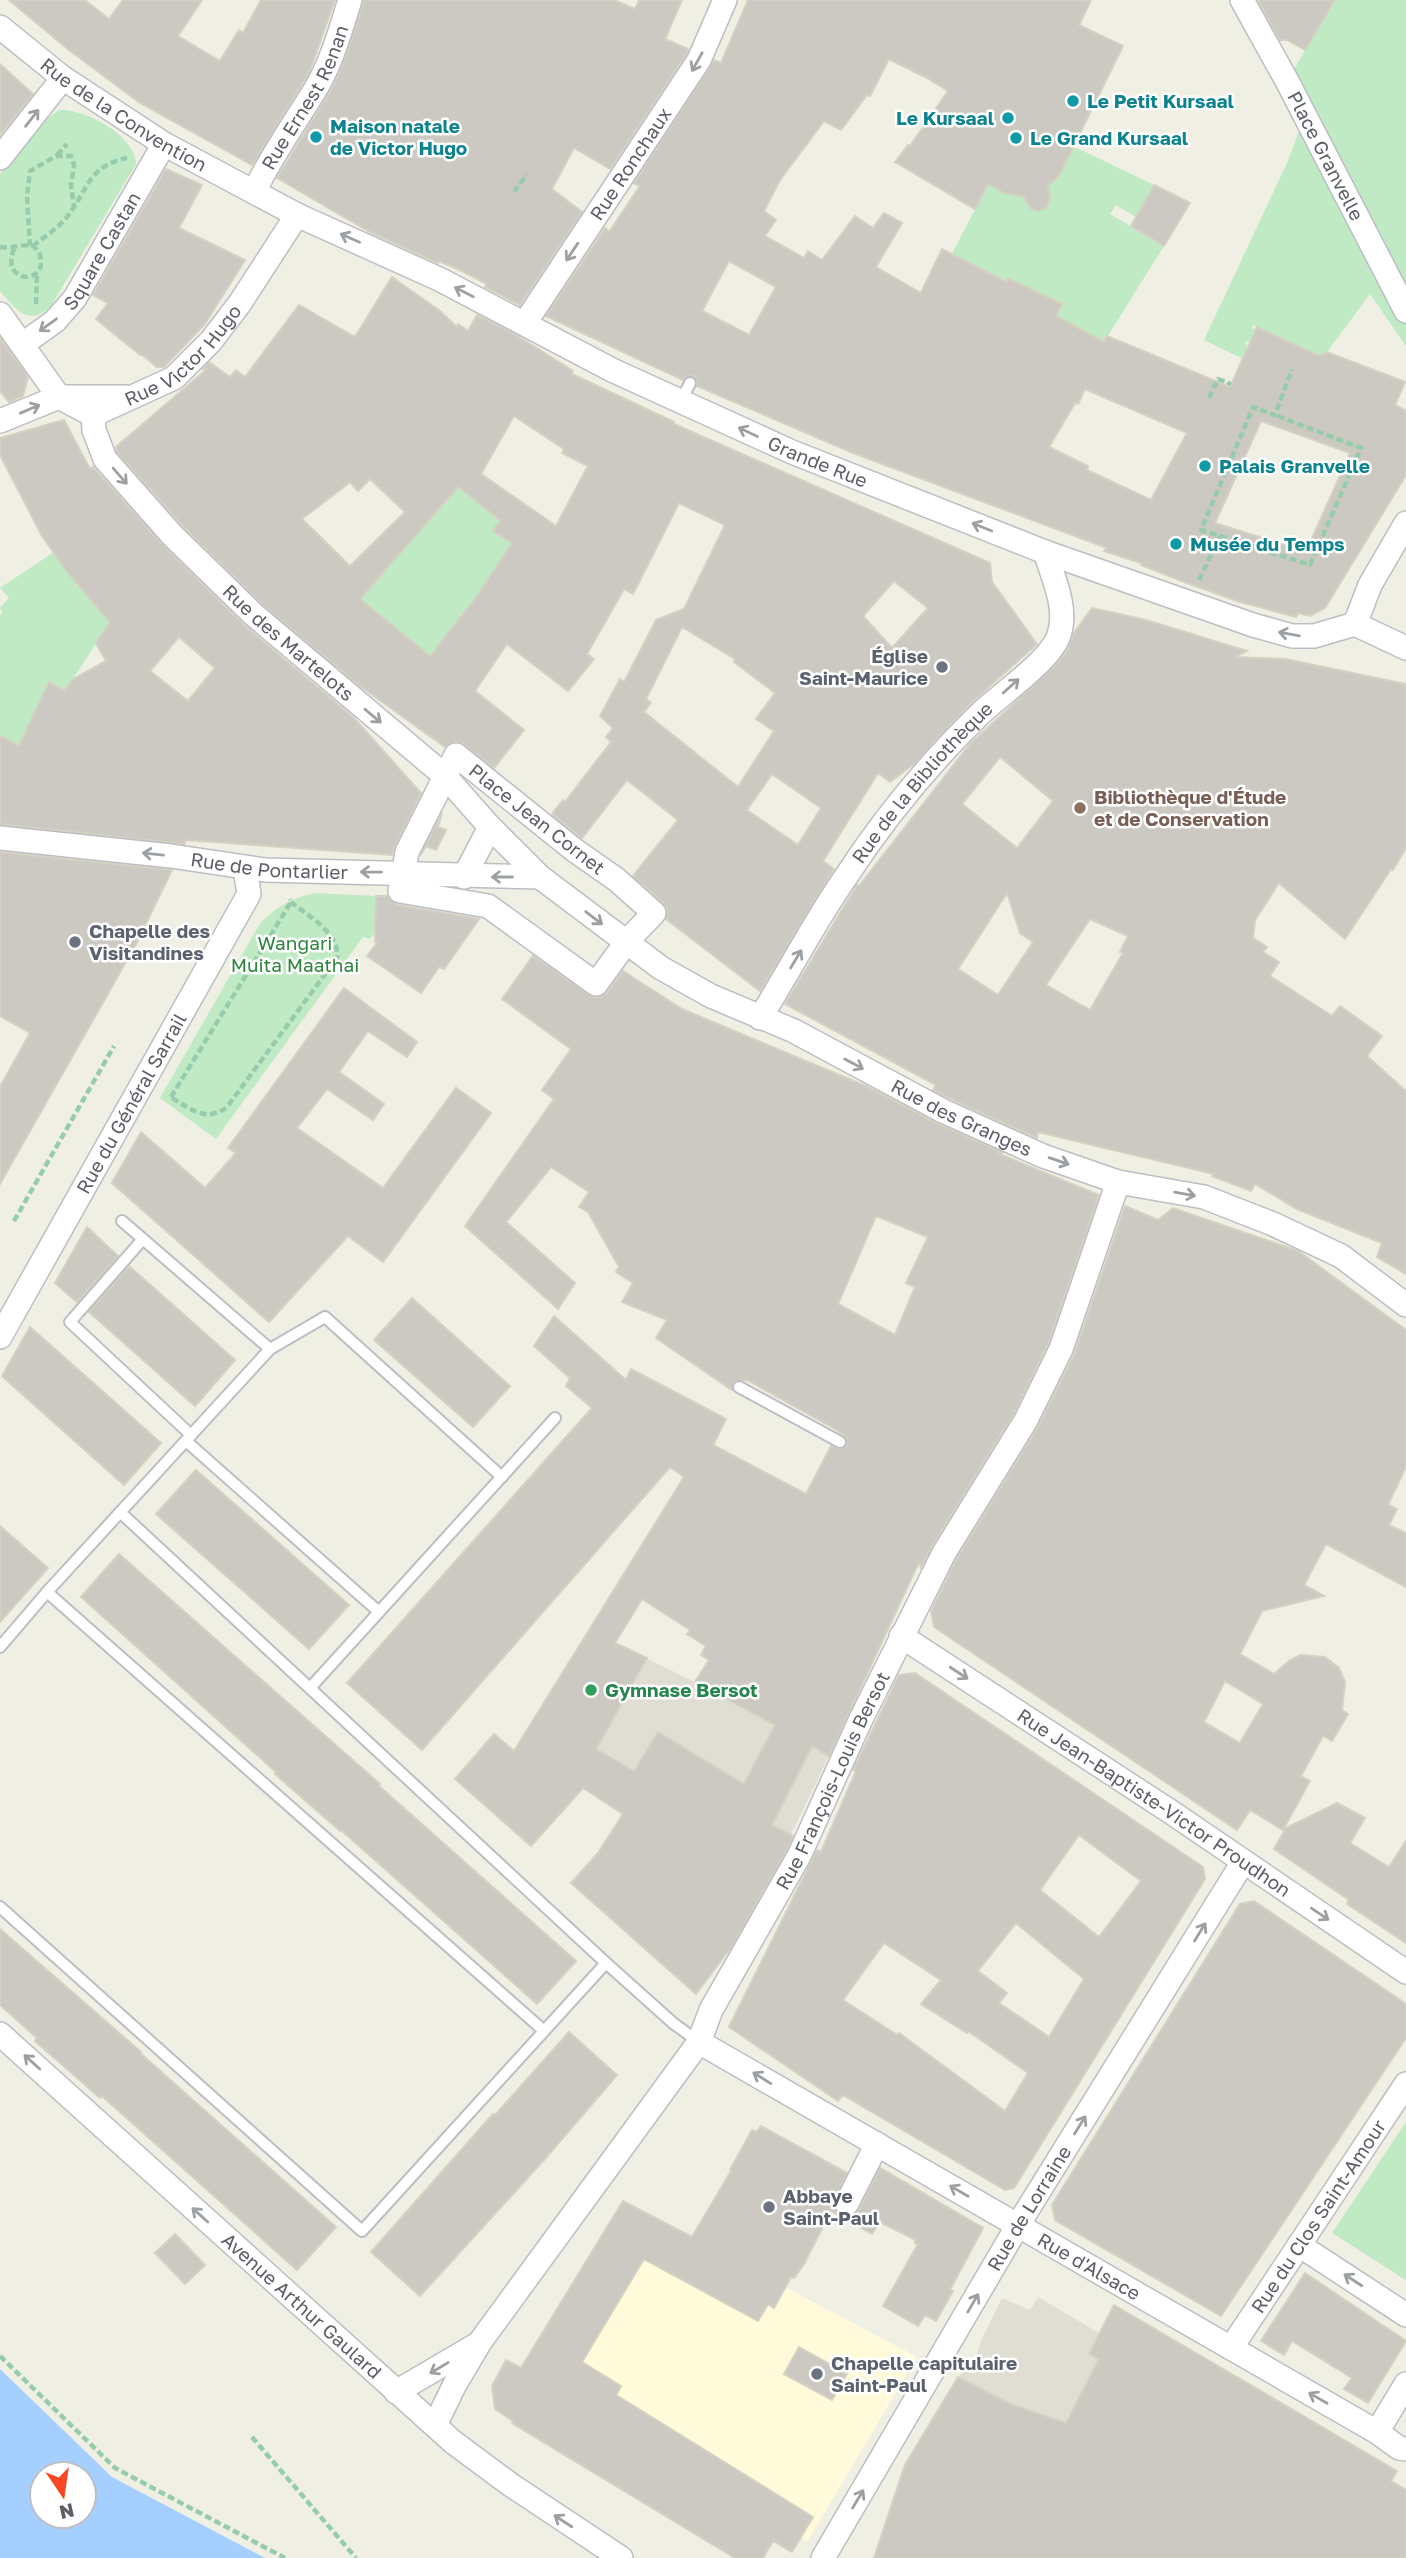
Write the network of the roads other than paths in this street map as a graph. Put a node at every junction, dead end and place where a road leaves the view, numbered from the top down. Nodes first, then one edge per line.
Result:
1 (349, 0) edge
2 (725, 0) edge
3 (1242, 0) edge
4 (0, 27) edge
5 (63, 78) junction
6 (164, 144) junction
7 (0, 158) edge
8 (254, 192) junction
9 (297, 215) junction
10 (1406, 311) edge
11 (0, 313) edge
12 (525, 323) junction
13 (23, 344) junction
14 (59, 397) junction
15 (133, 397) junction
16 (93, 415) junction
17 (0, 421) edge
18 (1406, 523) edge
19 (1045, 552) junction
20 (1355, 624) junction
21 (1406, 648) edge
22 (445, 776) junction
23 (490, 827) junction
24 (0, 838) edge
25 (245, 868) junction
26 (402, 873) junction
27 (464, 877) junction
28 (540, 877) junction
29 (625, 943) junction
30 (760, 1017) junction
31 (1118, 1182) junction
32 (122, 1221) dead end
33 (143, 1239) junction
34 (1406, 1305) edge
35 (0, 1338) edge
36 (270, 1349) junction
37 (738, 1387) dead end
38 (555, 1418) dead end
39 (188, 1438) junction
40 (840, 1442) dead end
41 (502, 1477) junction
42 (120, 1513) junction
43 (47, 1592) junction
44 (379, 1612) junction
45 (901, 1636) junction
46 (0, 1647) edge
47 (310, 1688) junction
48 (1243, 1862) junction
49 (0, 1907) edge
50 (606, 1963) junction
51 (1406, 1972) edge
52 (543, 2030) junction
53 (0, 2034) edge
54 (699, 2042) junction
55 (1406, 2084) edge
56 (877, 2144) junction
57 (847, 2203) dead end
58 (1018, 2225) junction
59 (1299, 2245) junction
60 (1406, 2315) edge
61 (480, 2342) junction
62 (1231, 2348) junction
63 (1406, 2385) edge
64 (396, 2392) junction
65 (435, 2425) junction
66 (1377, 2432) junction
67 (1402, 2448) edge
68 (621, 2558) edge
69 (823, 2558) edge

1 - 8 street, Rue Ernest Renan
2 -> 12 street, Rue Ronchaux
3 - 10 street, Place Granvelle
4 - 5 street, Rue de la Convention
5 - 6 street, Rue de la Convention
7 -> 5 street
6 - 8 street, Rue de la Convention
6 -> 13 street, Square Castan
8 - 9 street, Grande Rue
12 -> 9 street, Grande Rue
9 - 15 street, Rue Victor Hugo
11 - 13 street
19 -> 12 street, Grande Rue
13 - 14 street
14 - 15 street
14 - 16 street
17 -> 14 street
15 - 16 street, Rue Victor Hugo
16 -> 22 street, Rue des Martelots
18 - 20 street
20 -> 19 street, Grande Rue
30 -> 19 street, Rue de la Bibliothèque
20 - 21 street
22 - 23 street, Rue des Martelots
22 - 26 street, Place Jean Cornet
22 - 29 street, Place Jean Cornet
23 - 27 street
23 - 28 street, Rue des Martelots
25 -> 24 street, Rue de Pontarlier
26 -> 25 street, Rue de Pontarlier
25 - 35 street, Rue du Général Sarrail
26 - 27 street, Rue de Pontarlier
26 - 29 street, Place Jean Cornet
28 -> 27 street, Rue de Pontarlier
28 -> 29 street, Rue des Granges
29 - 30 street, Rue des Granges
30 -> 31 street, Rue des Granges
31 -> 34 street, Rue des Granges
31 - 45 street, Rue François-Louis Bersot
32 - 33 lane
33 - 36 lane
33 - 39 lane
36 - 39 lane
36 - 41 lane
37 - 40 lane
38 - 41 lane
39 - 42 lane
39 - 44 lane
41 - 44 lane
42 - 43 lane
42 - 47 lane
43 - 46 lane
43 - 52 lane
44 - 47 lane
45 -> 48 street, Rue Jean-Baptiste-Victor Proudhon
45 - 54 street, Rue François-Louis Bersot
47 - 50 lane
48 -> 51 street, Rue Jean-Baptiste-Victor Proudhon
58 -> 48 street, Rue de Lorraine
49 - 52 lane
50 - 52 lane
50 - 54 lane
64 -> 53 street, Avenue Arthur Gaulard
56 -> 54 street, Rue d'Alsace
54 - 61 street, Rue François-Louis Bersot
55 - 59 street, Rue du Clos Saint-Amour
56 - 57 street
58 -> 56 street, Rue d'Alsace
58 - 62 street, Rue d'Alsace
69 -> 58 street, Rue de Lorraine
60 -> 59 street
59 - 62 street, Rue du Clos Saint-Amour
61 -> 64 street, Rue François-Louis Bersot
61 - 65 street, Rue François-Louis Bersot
66 -> 62 street, Rue d'Alsace
63 - 66 street
64 - 65 street, Avenue Arthur Gaulard
68 -> 65 street, Avenue Arthur Gaulard
66 - 67 street, Rue d'Alsace

